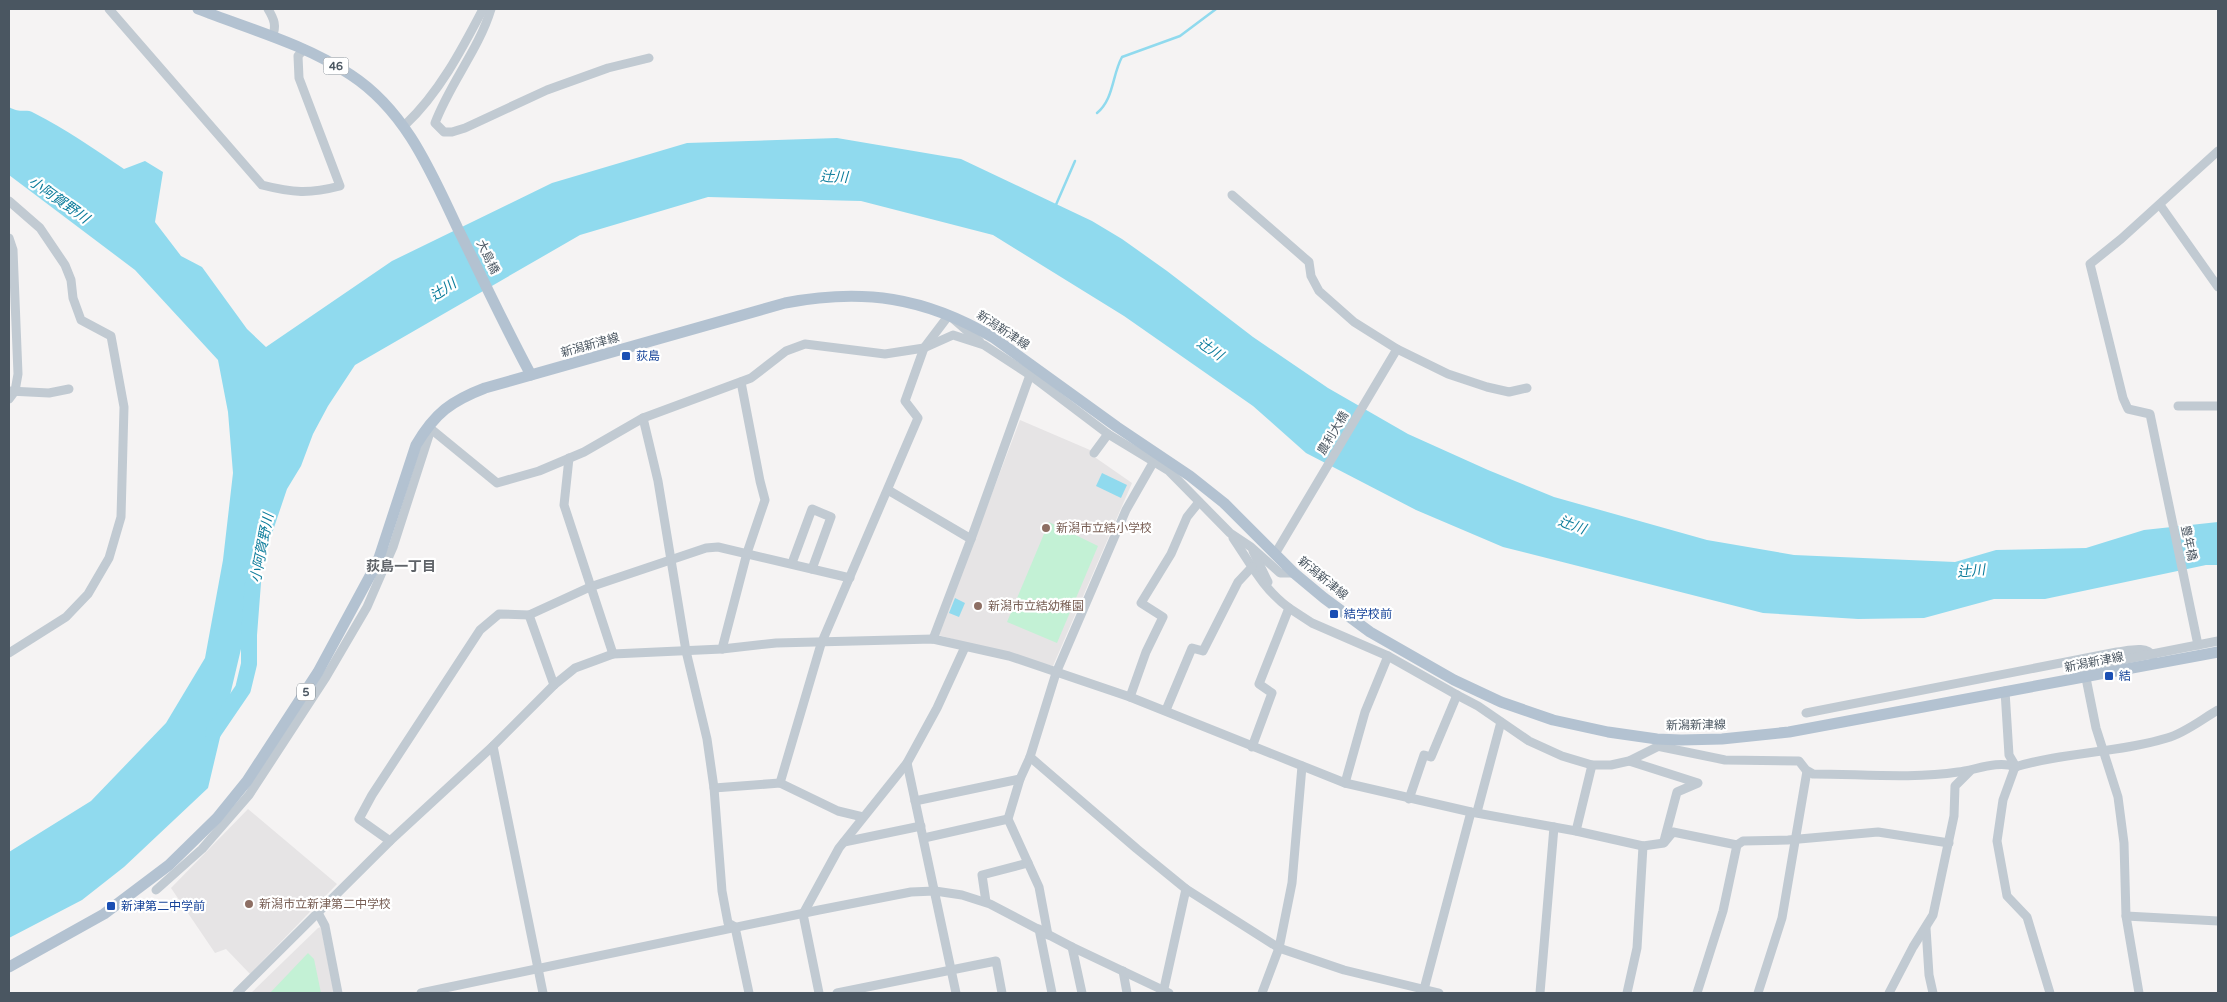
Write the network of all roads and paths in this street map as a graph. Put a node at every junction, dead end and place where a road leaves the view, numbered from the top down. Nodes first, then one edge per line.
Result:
1 (109, 9) edge
2 (198, 9) edge
3 (268, 9) edge
4 (483, 9) edge
5 (491, 9) edge
6 (272, 37) junction
7 (304, 48) junction
8 (649, 58) dead end
9 (405, 125) junction
10 (2218, 151) edge
11 (1232, 195) dead end
12 (9, 201) edge
13 (2160, 205) junction
14 (9, 238) edge
15 (2218, 287) edge
16 (949, 314) junction
17 (984, 345) junction
18 (924, 348) junction
19 (1398, 349) junction
20 (532, 375) junction
21 (1030, 375) junction
22 (741, 382) junction
23 (1526, 388) dead end
24 (69, 389) dead end
25 (12, 391) edge
26 (9, 399) edge
27 (2178, 406) dead end
28 (2218, 406) edge
29 (643, 418) junction
30 (428, 430) junction
31 (1112, 431) junction
32 (1094, 453) dead end
33 (569, 458) junction
34 (1154, 461) junction
35 (1169, 471) junction
36 (1190, 476) junction
37 (888, 490) junction
38 (1199, 502) junction
39 (1230, 534) junction
40 (971, 539) junction
41 (1251, 547) junction
42 (747, 553) junction
43 (1275, 554) junction
44 (670, 560) junction
45 (792, 563) junction
46 (1252, 567) junction
47 (812, 569) junction
48 (1294, 573) junction
49 (850, 578) junction
50 (590, 587) junction
51 (1275, 598) junction
52 (1289, 608) junction
53 (529, 615) junction
54 (933, 639) junction
55 (2218, 641) edge
56 (821, 644) junction
57 (2198, 645) junction
58 (965, 647) junction
59 (722, 649) junction
60 (686, 651) junction
61 (2218, 652) edge
62 (9, 653) edge
63 (613, 654) junction
64 (1388, 656) junction
65 (2153, 656) junction
66 (1056, 673) junction
67 (2086, 678) junction
68 (554, 685) junction
69 (2005, 692) junction
70 (1457, 695) junction
71 (1130, 697) junction
72 (1166, 710) junction
73 (2218, 710) edge
74 (1806, 713) dead end
75 (1501, 722) junction
76 (1681, 740) junction
77 (493, 746) junction
78 (1657, 746) junction
79 (1252, 747) junction
80 (2104, 750) junction
81 (1030, 757) junction
82 (1629, 762) junction
83 (906, 763) junction
84 (1592, 765) junction
85 (1302, 766) junction
86 (2015, 767) junction
87 (1970, 770) junction
88 (1807, 771) junction
89 (1020, 779) junction
90 (780, 783) junction
91 (1345, 783) junction
92 (714, 788) junction
93 (1409, 799) junction
94 (915, 801) junction
95 (1474, 812) junction
96 (863, 817) junction
97 (1008, 819) junction
98 (921, 826) junction
99 (1554, 827) junction
100 (1576, 831) junction
101 (924, 838) junction
102 (1796, 840) junction
103 (390, 841) junction
104 (844, 842) junction
105 (1664, 843) junction
106 (1949, 843) junction
107 (1737, 845) junction
108 (1643, 846) junction
109 (1028, 863) junction
110 (1186, 889) junction
111 (156, 890) dead end
112 (935, 891) junction
113 (986, 902) junction
114 (318, 913) junction
115 (803, 914) junction
116 (2126, 916) junction
117 (2218, 921) edge
118 (735, 927) junction
119 (1926, 928) junction
120 (1039, 929) junction
121 (1048, 935) junction
122 (1072, 947) junction
123 (1279, 948) junction
124 (9, 967) edge
125 (538, 968) junction
126 (951, 970) junction
127 (1123, 971) junction
128 (848, 992) edge
129 (1165, 992) edge
130 (1423, 992) edge
131 (237, 993) edge
132 (338, 993) edge
133 (421, 993) edge
134 (543, 993) edge
135 (749, 993) edge
136 (819, 993) edge
137 (837, 993) edge
138 (956, 993) edge
139 (1002, 993) edge
140 (1052, 993) edge
141 (1082, 993) edge
142 (1127, 993) edge
143 (1262, 993) edge
144 (1439, 993) edge
145 (1540, 993) edge
146 (1627, 993) edge
147 (1697, 993) edge
148 (1758, 993) edge
149 (1889, 993) edge
150 (1933, 993) edge
151 (2050, 993) edge
152 (2139, 993) edge

1 - 7 street
2 - 6 main road, 46
3 - 6 street
4 - 9 street
5 - 8 street
6 - 7 main road, 46
7 - 9 main road, 46
9 - 20 main road, 大島橋 / 46
10 - 13 street
11 - 19 street
12 - 62 street
13 - 15 street
13 - 57 street, 豊年橋
14 - 25 street
16 - 17 street
16 - 18 street
16 - 20 main road, 新潟新津線 / 5
16 - 31 main road, 新潟新津線 / 5
17 - 18 street
17 - 21 street
18 - 22 street
18 - 37 street
19 - 23 street
19 - 43 street, 農利大橋
20 - 30 main road, 5
21 - 31 street
21 - 40 street
22 - 29 street
22 - 42 street
24 - 25 street
25 - 26 street
27 - 28 street
29 - 33 street
29 - 44 street
30 - 33 street
30 - 111 street
30 - 124 main road, 5
31 - 32 street
31 - 34 street
31 - 36 main road, 新潟新津線 / 5
33 - 50 street
34 - 35 street
34 - 66 street
35 - 36 street
35 - 38 street
36 - 43 main road, 新潟新津線 / 5
37 - 40 street
37 - 49 street
38 - 39 street
38 - 71 street
39 - 41 street
39 - 46 street
40 - 54 street
41 - 48 street
41 - 51 street
42 - 44 street
42 - 45 street
42 - 59 street
43 - 48 main road, 新潟新津線 / 5
44 - 50 street
44 - 60 street
45 - 47 street
45 - 47 street
46 - 51 street
46 - 72 street
47 - 49 street
48 - 76 main road, 新潟新津線 / 5
49 - 56 street
50 - 53 street
50 - 63 street
51 - 52 street
52 - 64 street
52 - 79 street
53 - 68 street
53 - 103 street
54 - 56 street
54 - 58 street
55 - 57 street
56 - 59 street
56 - 90 street
57 - 65 street
58 - 66 street
58 - 83 street
59 - 60 street
60 - 63 street
60 - 92 street
61 - 67 main road, 新潟新津線 / 5
63 - 68 street
64 - 70 street
64 - 91 street
65 - 67 street
65 - 74 street
66 - 71 street
66 - 81 street
67 - 69 main road, 新潟新津線 / 5
67 - 80 street
68 - 77 street
69 - 76 main road, 新潟新津線 / 5
69 - 86 street
70 - 75 street
70 - 93 street
71 - 72 street
72 - 79 street
73 - 80 street
75 - 84 street
75 - 95 street
76 - 78 street
77 - 103 street
77 - 125 street
78 - 82 street
78 - 88 street
79 - 85 street
80 - 86 street
80 - 116 street
81 - 89 street
81 - 110 street
82 - 84 street
82 - 105 street
83 - 94 street
83 - 96 street
84 - 100 street
85 - 91 street
85 - 123 street
86 - 87 street
86 - 151 street
87 - 88 street
87 - 106 street
88 - 102 street
89 - 94 street
89 - 97 street
90 - 92 street
90 - 96 street
91 - 93 street
92 - 118 street
93 - 95 street
94 - 98 street
95 - 99 street
95 - 130 street
96 - 104 street
97 - 101 street
97 - 109 street
98 - 101 street
98 - 104 street
99 - 100 street
99 - 145 street
100 - 108 street
101 - 112 street
102 - 106 street
102 - 107 street
102 - 148 street
103 - 114 street
104 - 115 street
105 - 107 street
105 - 108 street
106 - 119 street
107 - 147 street
108 - 146 street
109 - 113 street
109 - 121 street
110 - 123 street
110 - 129 street
112 - 113 street
112 - 115 street
112 - 126 street
113 - 120 street
114 - 131 street
114 - 132 street
115 - 118 street
115 - 136 street
116 - 117 street
116 - 152 street
118 - 125 street
118 - 135 street
119 - 149 street
119 - 150 street
120 - 121 street
120 - 140 street
121 - 122 street
122 - 127 street
122 - 141 street
123 - 130 street
123 - 143 street
125 - 133 street
125 - 134 street
126 - 128 street
126 - 138 street
126 - 139 street
127 - 129 street
127 - 142 street
128 - 137 street
130 - 144 street

